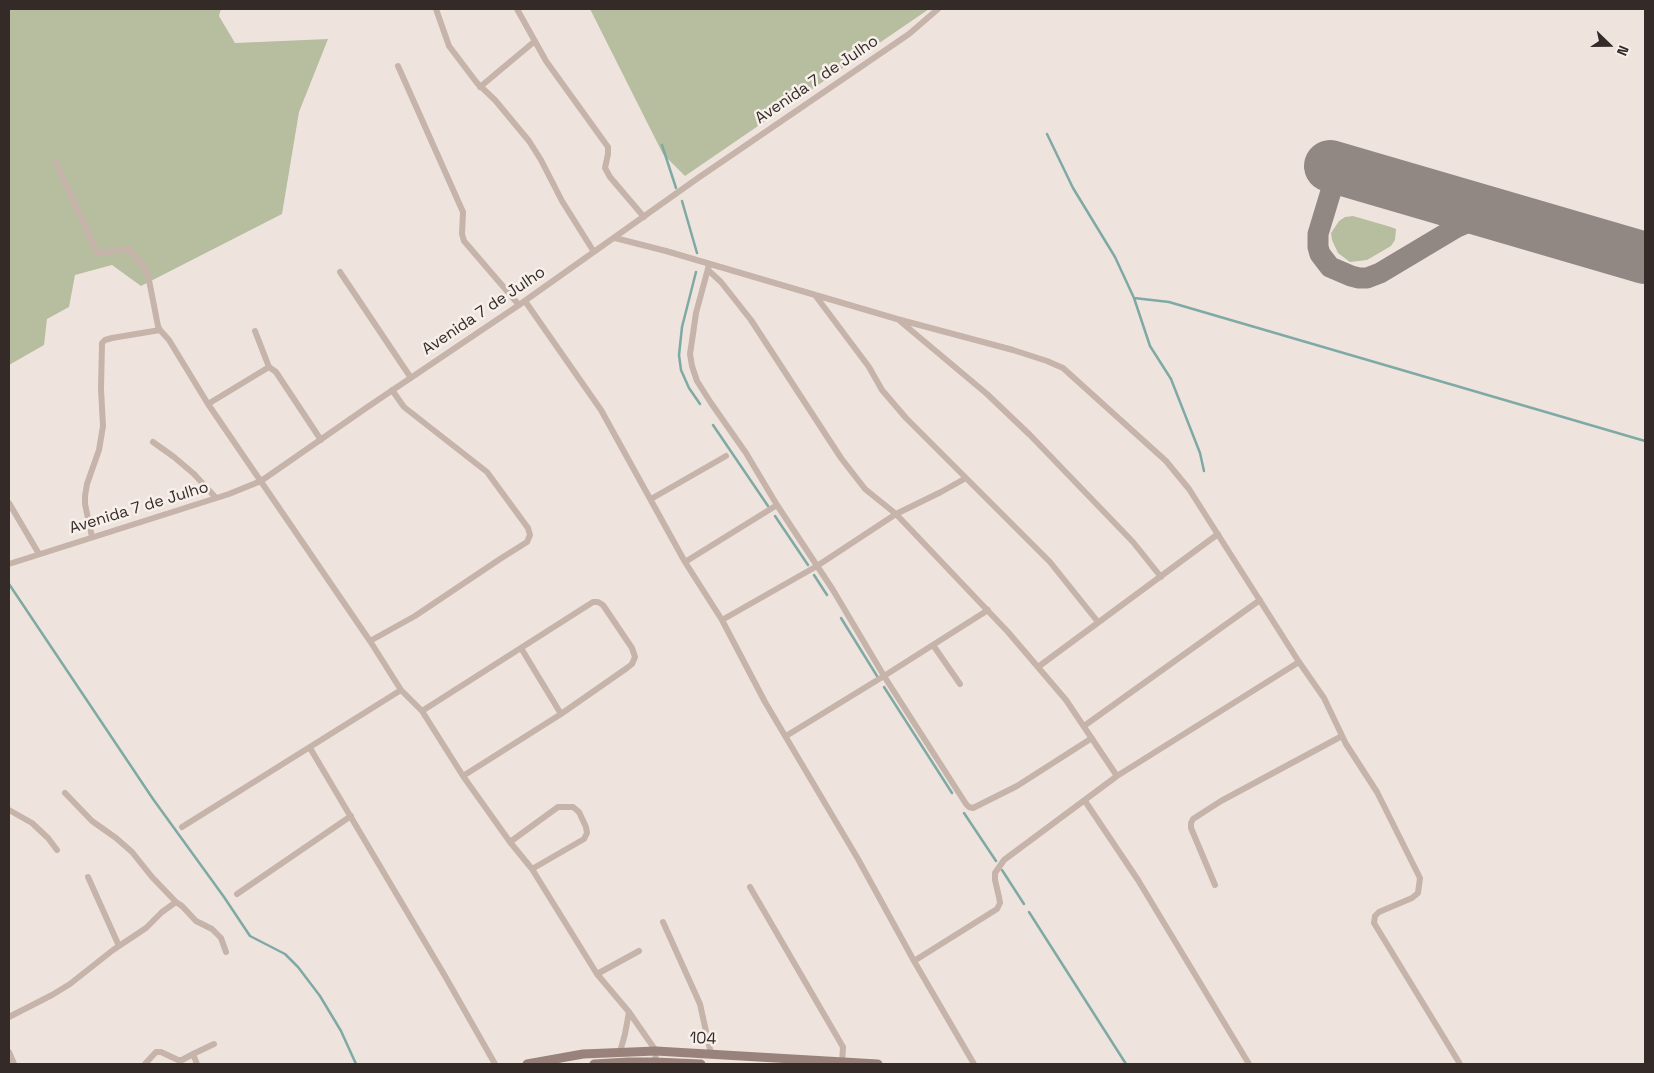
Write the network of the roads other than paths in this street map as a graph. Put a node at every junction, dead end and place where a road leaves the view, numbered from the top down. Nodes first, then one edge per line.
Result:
1 (436, 9) edge
2 (517, 9) edge
3 (938, 9) edge
4 (535, 41) junction
5 (398, 66) dead end
6 (480, 86) junction
7 (56, 163) dead end
8 (644, 217) junction
9 (615, 238) junction
10 (594, 252) junction
11 (709, 267) junction
12 (340, 272) dead end
13 (815, 295) junction
14 (522, 303) junction
15 (897, 319) junction
16 (160, 330) junction
17 (255, 331) dead end
18 (269, 366) junction
19 (411, 378) junction
20 (392, 390) junction
21 (208, 404) junction
22 (321, 440) junction
23 (153, 442) dead end
24 (726, 456) dead end
25 (966, 478) junction
26 (261, 481) junction
27 (216, 498) junction
28 (651, 499) junction
29 (9, 503) edge
30 (777, 505) junction
31 (896, 514) junction
32 (1218, 534) junction
33 (92, 537) junction
34 (39, 554) junction
35 (685, 562) junction
36 (9, 564) edge
37 (817, 566) junction
38 (1160, 578) junction
39 (1260, 600) junction
40 (988, 610) junction
41 (722, 620) junction
42 (1098, 622) junction
43 (370, 641) junction
44 (933, 645) junction
45 (521, 648) junction
46 (1299, 662) junction
47 (1038, 667) junction
48 (884, 676) junction
49 (960, 684) dead end
50 (401, 690) junction
51 (422, 711) junction
52 (561, 714) junction
53 (1084, 726) junction
54 (786, 736) junction
55 (1342, 736) junction
56 (1092, 738) junction
57 (310, 748) junction
58 (464, 776) junction
59 (1117, 776) junction
60 (65, 793) dead end
61 (1085, 801) junction
62 (9, 810) edge
63 (350, 816) junction
64 (182, 827) dead end
65 (510, 842) junction
66 (57, 850) dead end
67 (532, 868) junction
68 (88, 877) dead end
69 (1215, 885) dead end
70 (750, 887) dead end
71 (237, 894) dead end
72 (176, 902) junction
73 (663, 922) dead end
74 (119, 946) junction
75 (639, 951) dead end
76 (226, 952) dead end
77 (914, 960) junction
78 (597, 974) junction
79 (629, 1012) junction
80 (9, 1017) edge
81 (214, 1044) dead end
82 (656, 1051) junction
83 (9, 1052) edge
84 (620, 1052) junction
85 (193, 1054) junction
86 (711, 1054) junction
87 (655, 1062) junction
88 (642, 1063) edge
89 (842, 1063) edge
90 (14, 1064) edge
91 (144, 1064) edge
92 (197, 1064) edge
93 (495, 1064) edge
94 (527, 1064) edge
95 (594, 1064) edge
96 (694, 1064) edge
97 (701, 1064) edge
98 (878, 1064) edge
99 (974, 1064) edge
100 (1249, 1064) edge
101 (1460, 1064) edge

1 - 6 street
2 - 4 street
3 - 8 street, Avenida 7 de Julho
4 - 6 street
4 - 8 street
5 - 14 street
6 - 10 street
7 - 16 street
8 - 9 street, Avenida 7 de Julho
9 - 10 street, Avenida 7 de Julho
9 - 11 street
10 - 14 street, Avenida 7 de Julho
11 - 13 street
11 - 30 street
11 - 31 street
12 - 19 street
13 - 15 street
13 - 25 street
14 - 19 street, Avenida 7 de Julho
14 - 28 street
15 - 32 street
15 - 38 street
16 - 21 street
16 - 33 street
17 - 18 street
18 - 21 street
18 - 22 street
19 - 20 street, Avenida 7 de Julho
20 - 22 street, Avenida 7 de Julho
20 - 43 street
21 - 26 street
22 - 26 street, Avenida 7 de Julho
23 - 27 street
24 - 28 street
25 - 31 street
25 - 42 street
26 - 27 street, Avenida 7 de Julho
26 - 43 street
27 - 33 street, Avenida 7 de Julho
28 - 35 street
29 - 34 street
30 - 35 street
30 - 37 street
31 - 37 street
31 - 40 street
32 - 38 street
32 - 39 street
33 - 34 street, Avenida 7 de Julho
34 - 36 street, Avenida 7 de Julho
35 - 41 street
37 - 41 street
37 - 48 street
38 - 42 street
39 - 46 street
39 - 53 street
40 - 44 street
40 - 47 street
41 - 54 street
42 - 47 street
43 - 50 street
44 - 48 street
44 - 49 street
45 - 51 street
45 - 52 street
45 - 52 street
46 - 55 street
46 - 59 street
47 - 53 street
48 - 54 street
48 - 56 street
50 - 51 street
50 - 57 street
51 - 58 street
52 - 58 street
53 - 56 street
54 - 77 street
55 - 69 street
55 - 101 street
56 - 59 street
57 - 63 street
57 - 64 street
58 - 65 street
59 - 61 street
60 - 72 street
61 - 77 street
61 - 100 street
62 - 66 street
63 - 71 street
63 - 93 street
65 - 67 street
65 - 67 street
67 - 78 street
68 - 74 street
70 - 89 street
72 - 74 street
72 - 76 street
73 - 86 street
74 - 80 street
75 - 78 street
77 - 99 street
78 - 79 street
79 - 82 street
79 - 84 street
81 - 85 street
82 - 84 street, 104
82 - 86 street, 104
82 - 87 street
83 - 90 street
84 - 94 street, 104
85 - 91 street
85 - 92 street
86 - 89 street, 104
87 - 88 street
87 - 96 street
88 - 95 street
89 - 98 street, 104
96 - 97 street

